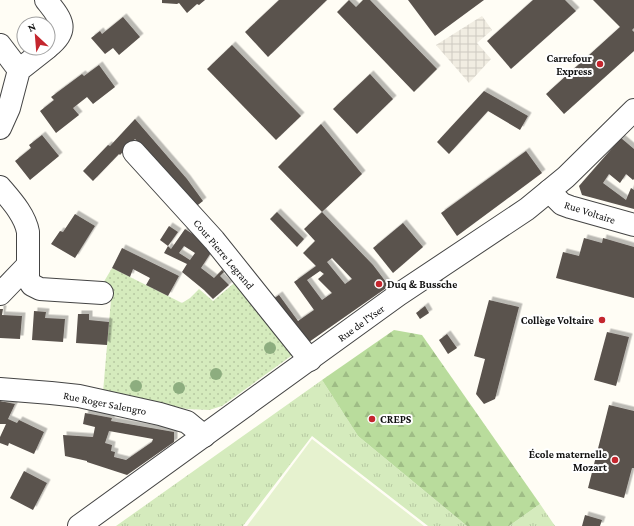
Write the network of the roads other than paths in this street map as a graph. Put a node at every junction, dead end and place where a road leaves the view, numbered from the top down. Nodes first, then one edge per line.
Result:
1 (46, 0) edge
2 (56, 41) edge
3 (0, 45) edge
4 (37, 56) edge
5 (19, 70) junction
6 (634, 110) edge
7 (0, 128) edge
8 (134, 152) dead end
9 (0, 187) edge
10 (549, 192) junction
11 (634, 226) edge
12 (27, 266) junction
13 (102, 293) dead end
14 (0, 294) edge
15 (310, 360) junction
16 (0, 389) edge
17 (204, 436) junction
18 (79, 526) edge

1 - 2 street
3 - 5 street
4 - 5 street
5 - 7 street
6 - 10 street, Rue de l'Yser
8 - 15 street, Cour Pierre Legrand
9 - 12 street
10 - 11 street, Rue Voltaire
10 - 15 street, Rue de l'Yser
12 - 13 street
12 - 14 street
15 - 17 street, Rue de l'Yser
16 - 17 street, Rue Roger Salengro
17 - 18 street, Rue de l'Yser

